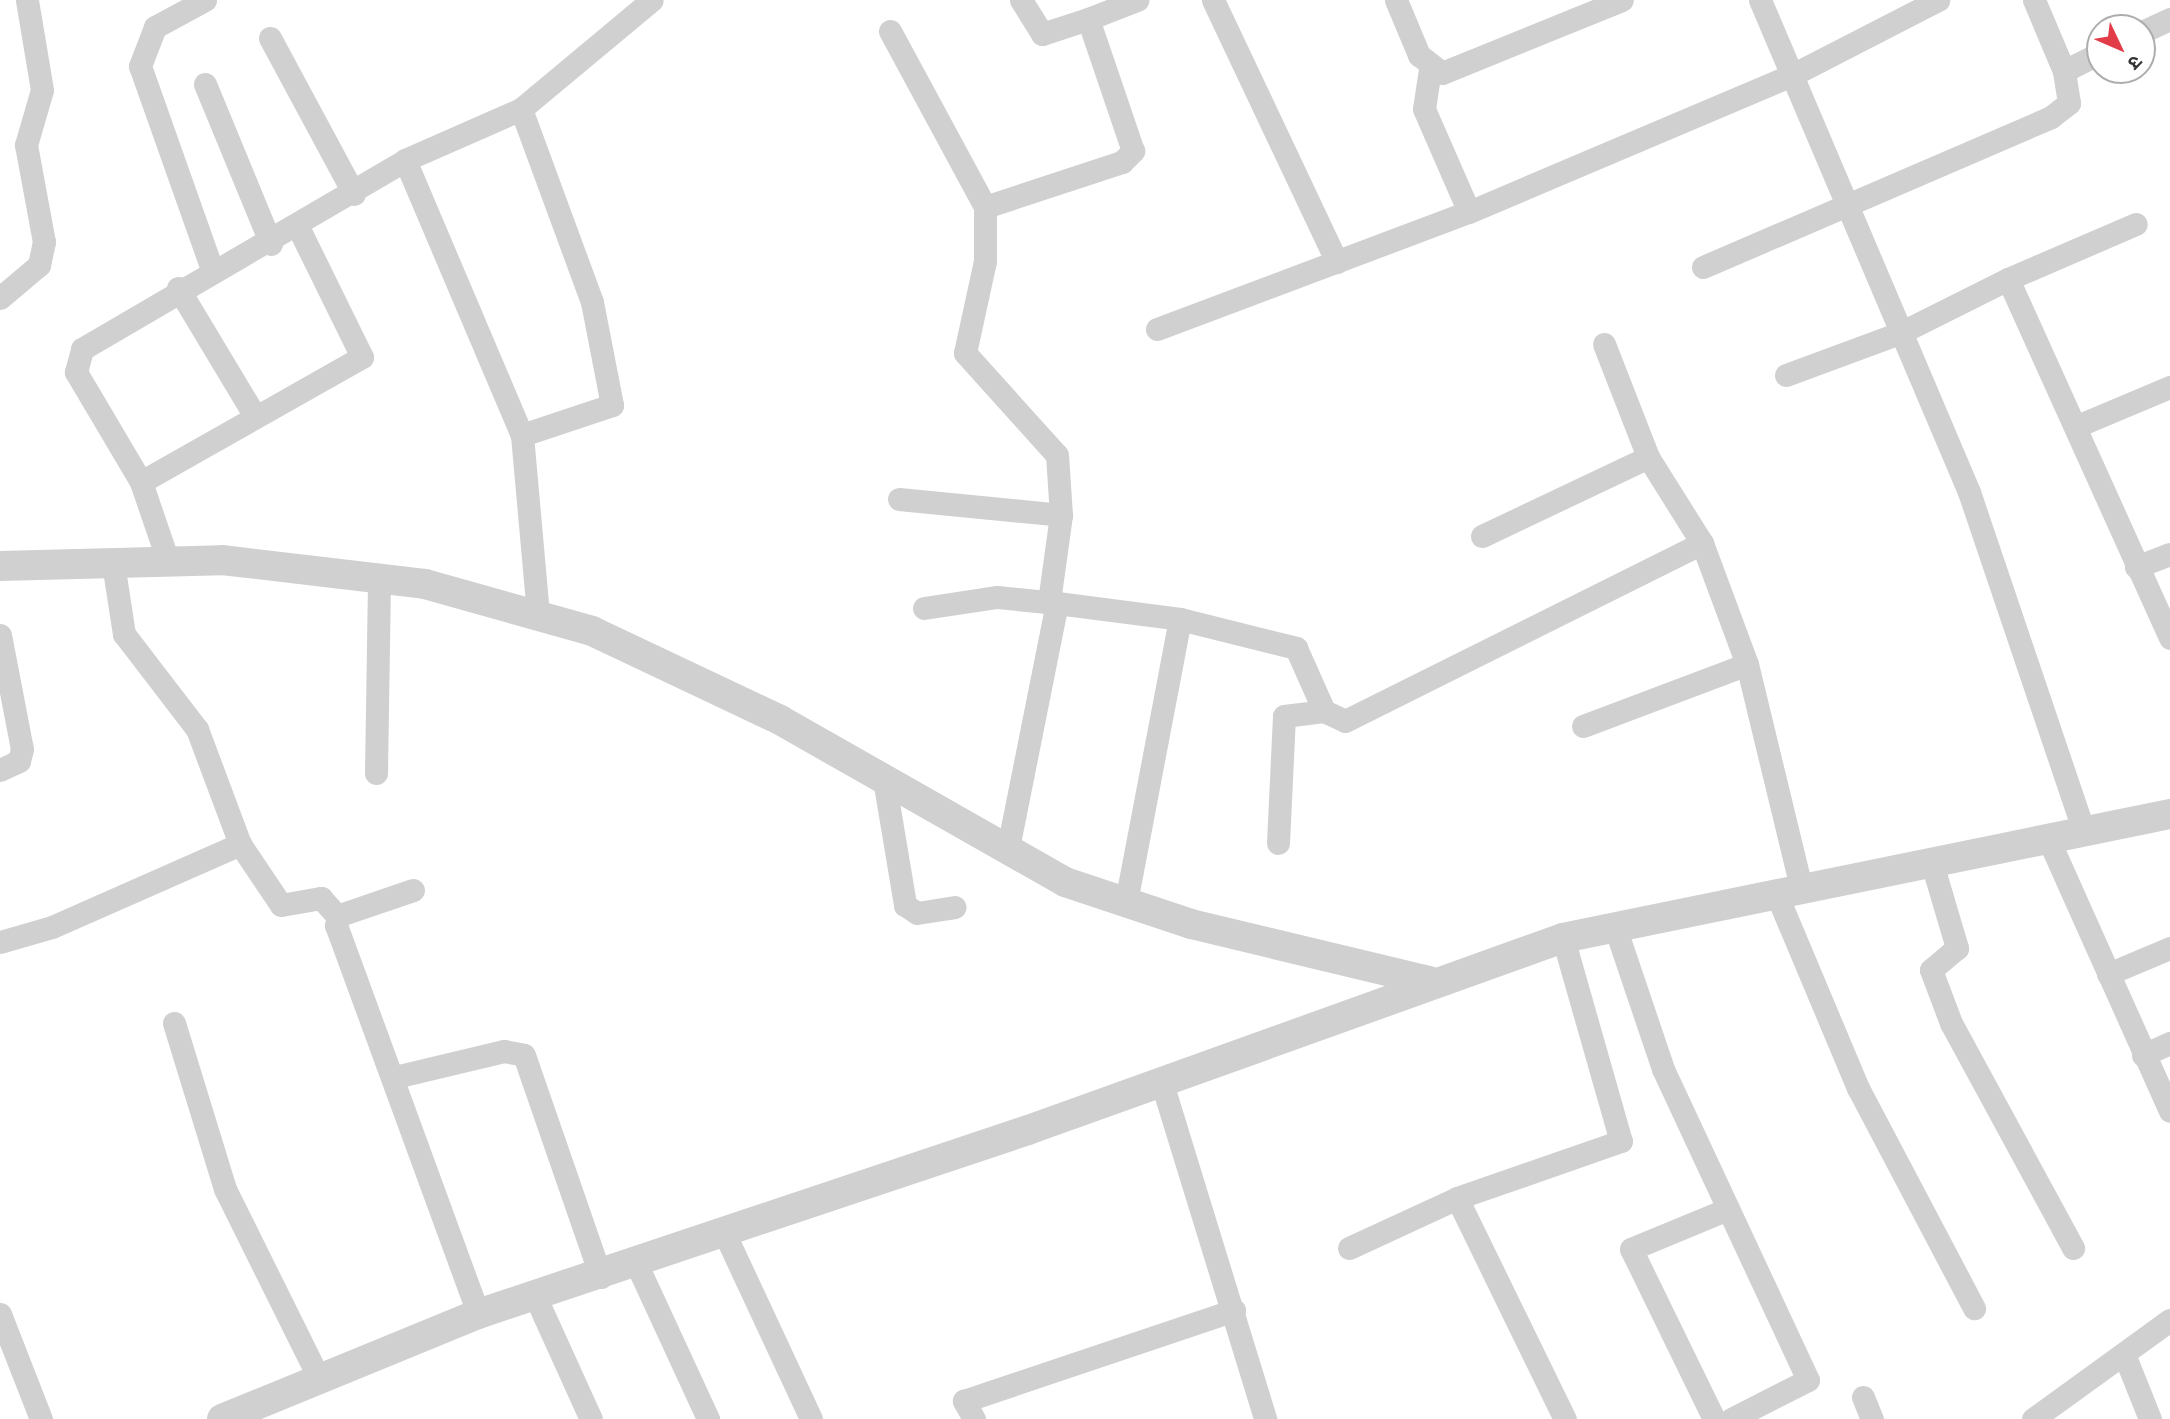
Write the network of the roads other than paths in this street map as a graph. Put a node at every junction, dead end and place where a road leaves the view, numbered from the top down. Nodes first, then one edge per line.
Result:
1 (27, 0) edge
2 (205, 0) edge
3 (652, 0) edge
4 (1021, 0) edge
5 (1137, 0) edge
6 (1213, 0) edge
7 (1396, 0) edge
8 (1622, 0) edge
9 (1760, 0) edge
10 (1938, 0) edge
11 (2034, 0) edge
12 (1088, 19) junction
13 (890, 31) dead end
14 (271, 38) dead end
15 (2086, 60) edge
16 (1430, 69) junction
17 (2064, 71) junction
18 (1796, 73) junction
19 (205, 84) dead end
20 (522, 109) junction
21 (405, 160) junction
22 (354, 194) junction
23 (1851, 206) junction
24 (985, 207) junction
25 (1469, 212) junction
26 (2136, 224) dead end
27 (298, 228) junction
28 (271, 244) junction
29 (1337, 262) junction
30 (1703, 267) dead end
31 (212, 270) junction
32 (2008, 279) junction
33 (178, 288) junction
34 (0, 298) edge
35 (1157, 329) dead end
36 (1902, 332) junction
37 (1604, 344) dead end
38 (1786, 375) dead end
39 (2168, 394) edge
40 (255, 416) junction
41 (2077, 426) junction
42 (522, 435) junction
43 (1648, 457) junction
44 (141, 482) junction
45 (899, 499) dead end
46 (1061, 515) junction
47 (1482, 536) dead end
48 (1702, 543) junction
49 (2170, 554) edge
50 (168, 561) junction
51 (113, 563) junction
52 (0, 566) edge
53 (2136, 567) junction
54 (379, 578) junction
55 (1053, 603) junction
56 (924, 608) dead end
57 (538, 616) junction
58 (1180, 619) junction
59 (0, 635) edge
60 (2170, 638) edge
61 (1747, 664) junction
62 (1324, 711) junction
63 (1583, 726) dead end
64 (0, 769) edge
65 (376, 773) dead end
66 (884, 779) junction
67 (2170, 814) edge
68 (2083, 828) junction
69 (2047, 836) junction
70 (1278, 843) dead end
71 (240, 844) junction
72 (1007, 848) junction
73 (1931, 860) junction
74 (413, 890) dead end
75 (1789, 890) junction
76 (1126, 902) junction
77 (955, 908) dead end
78 (338, 916) junction
79 (1615, 927) junction
80 (1563, 938) junction
81 (0, 942) edge
82 (2170, 948) edge
83 (2108, 974) junction
84 (1429, 981) junction
85 (174, 1023) dead end
86 (2170, 1043) edge
87 (2143, 1055) junction
88 (394, 1077) junction
89 (1161, 1080) junction
90 (2170, 1111) edge
91 (1457, 1198) junction
92 (1728, 1209) junction
93 (723, 1230) junction
94 (1349, 1248) dead end
95 (2073, 1248) dead end
96 (637, 1265) junction
97 (601, 1277) junction
98 (536, 1298) junction
99 (1974, 1308) dead end
100 (1234, 1310) junction
101 (0, 1314) edge
102 (478, 1314) junction
103 (2170, 1320) edge
104 (2124, 1354) junction
105 (319, 1378) junction
106 (1863, 1397) dead end
107 (2046, 1415) edge
108 (41, 1419) edge
109 (222, 1419) edge
110 (591, 1419) edge
111 (708, 1419) edge
112 (811, 1419) edge
113 (974, 1419) edge
114 (1265, 1419) edge
115 (1565, 1419) edge
116 (1714, 1419) edge
117 (1731, 1419) edge
118 (1872, 1419) edge
119 (2150, 1419) edge

1 - 34 street
2 - 31 street
3 - 20 street
4 - 12 street
5 - 12 street
6 - 29 street
7 - 16 street
8 - 16 street
9 - 18 street
10 - 18 street
11 - 17 street
12 - 24 street
13 - 24 street
14 - 22 street
15 - 17 street
16 - 25 street
17 - 23 street
18 - 23 street
18 - 25 street
19 - 28 street
20 - 21 street
20 - 42 street
21 - 22 street
21 - 42 street
22 - 27 street
23 - 30 street
23 - 36 street
24 - 46 street
25 - 29 street
26 - 32 street
27 - 28 street
27 - 40 street
28 - 31 street
29 - 35 street
31 - 33 street
32 - 36 street
32 - 41 street
33 - 40 street
33 - 44 street
36 - 38 street
36 - 68 street
37 - 43 street
39 - 41 street
40 - 44 street
41 - 53 street
42 - 57 street
43 - 47 street
43 - 48 street
44 - 50 street
45 - 46 street
46 - 55 street
48 - 61 street
48 - 62 street
49 - 53 street
50 - 51 street
50 - 54 street
51 - 52 street
51 - 71 street
53 - 60 street
54 - 57 street
54 - 65 street
55 - 56 street
55 - 58 street
55 - 72 street
57 - 66 street
58 - 62 street
58 - 76 street
59 - 64 street
61 - 63 street
61 - 75 street
62 - 70 street
66 - 72 street
66 - 77 street
67 - 68 street
68 - 69 street
69 - 73 street
69 - 83 street
71 - 78 street
71 - 81 street
72 - 76 street
73 - 75 street
73 - 95 street
74 - 78 street
75 - 79 street
75 - 99 street
76 - 84 street
78 - 88 street
79 - 80 street
79 - 92 street
80 - 84 street
80 - 91 street
82 - 83 street
83 - 87 street
84 - 89 street
85 - 105 street
86 - 87 street
87 - 90 street
88 - 97 street
88 - 102 street
89 - 93 street
89 - 100 street
91 - 94 street
91 - 115 street
92 - 116 street
92 - 117 street
93 - 96 street
93 - 112 street
96 - 97 street
96 - 111 street
97 - 98 street
98 - 102 street
98 - 110 street
100 - 113 street
100 - 114 street
101 - 108 street
102 - 105 street
103 - 104 street
104 - 107 street
104 - 119 street
105 - 109 street
106 - 118 street

